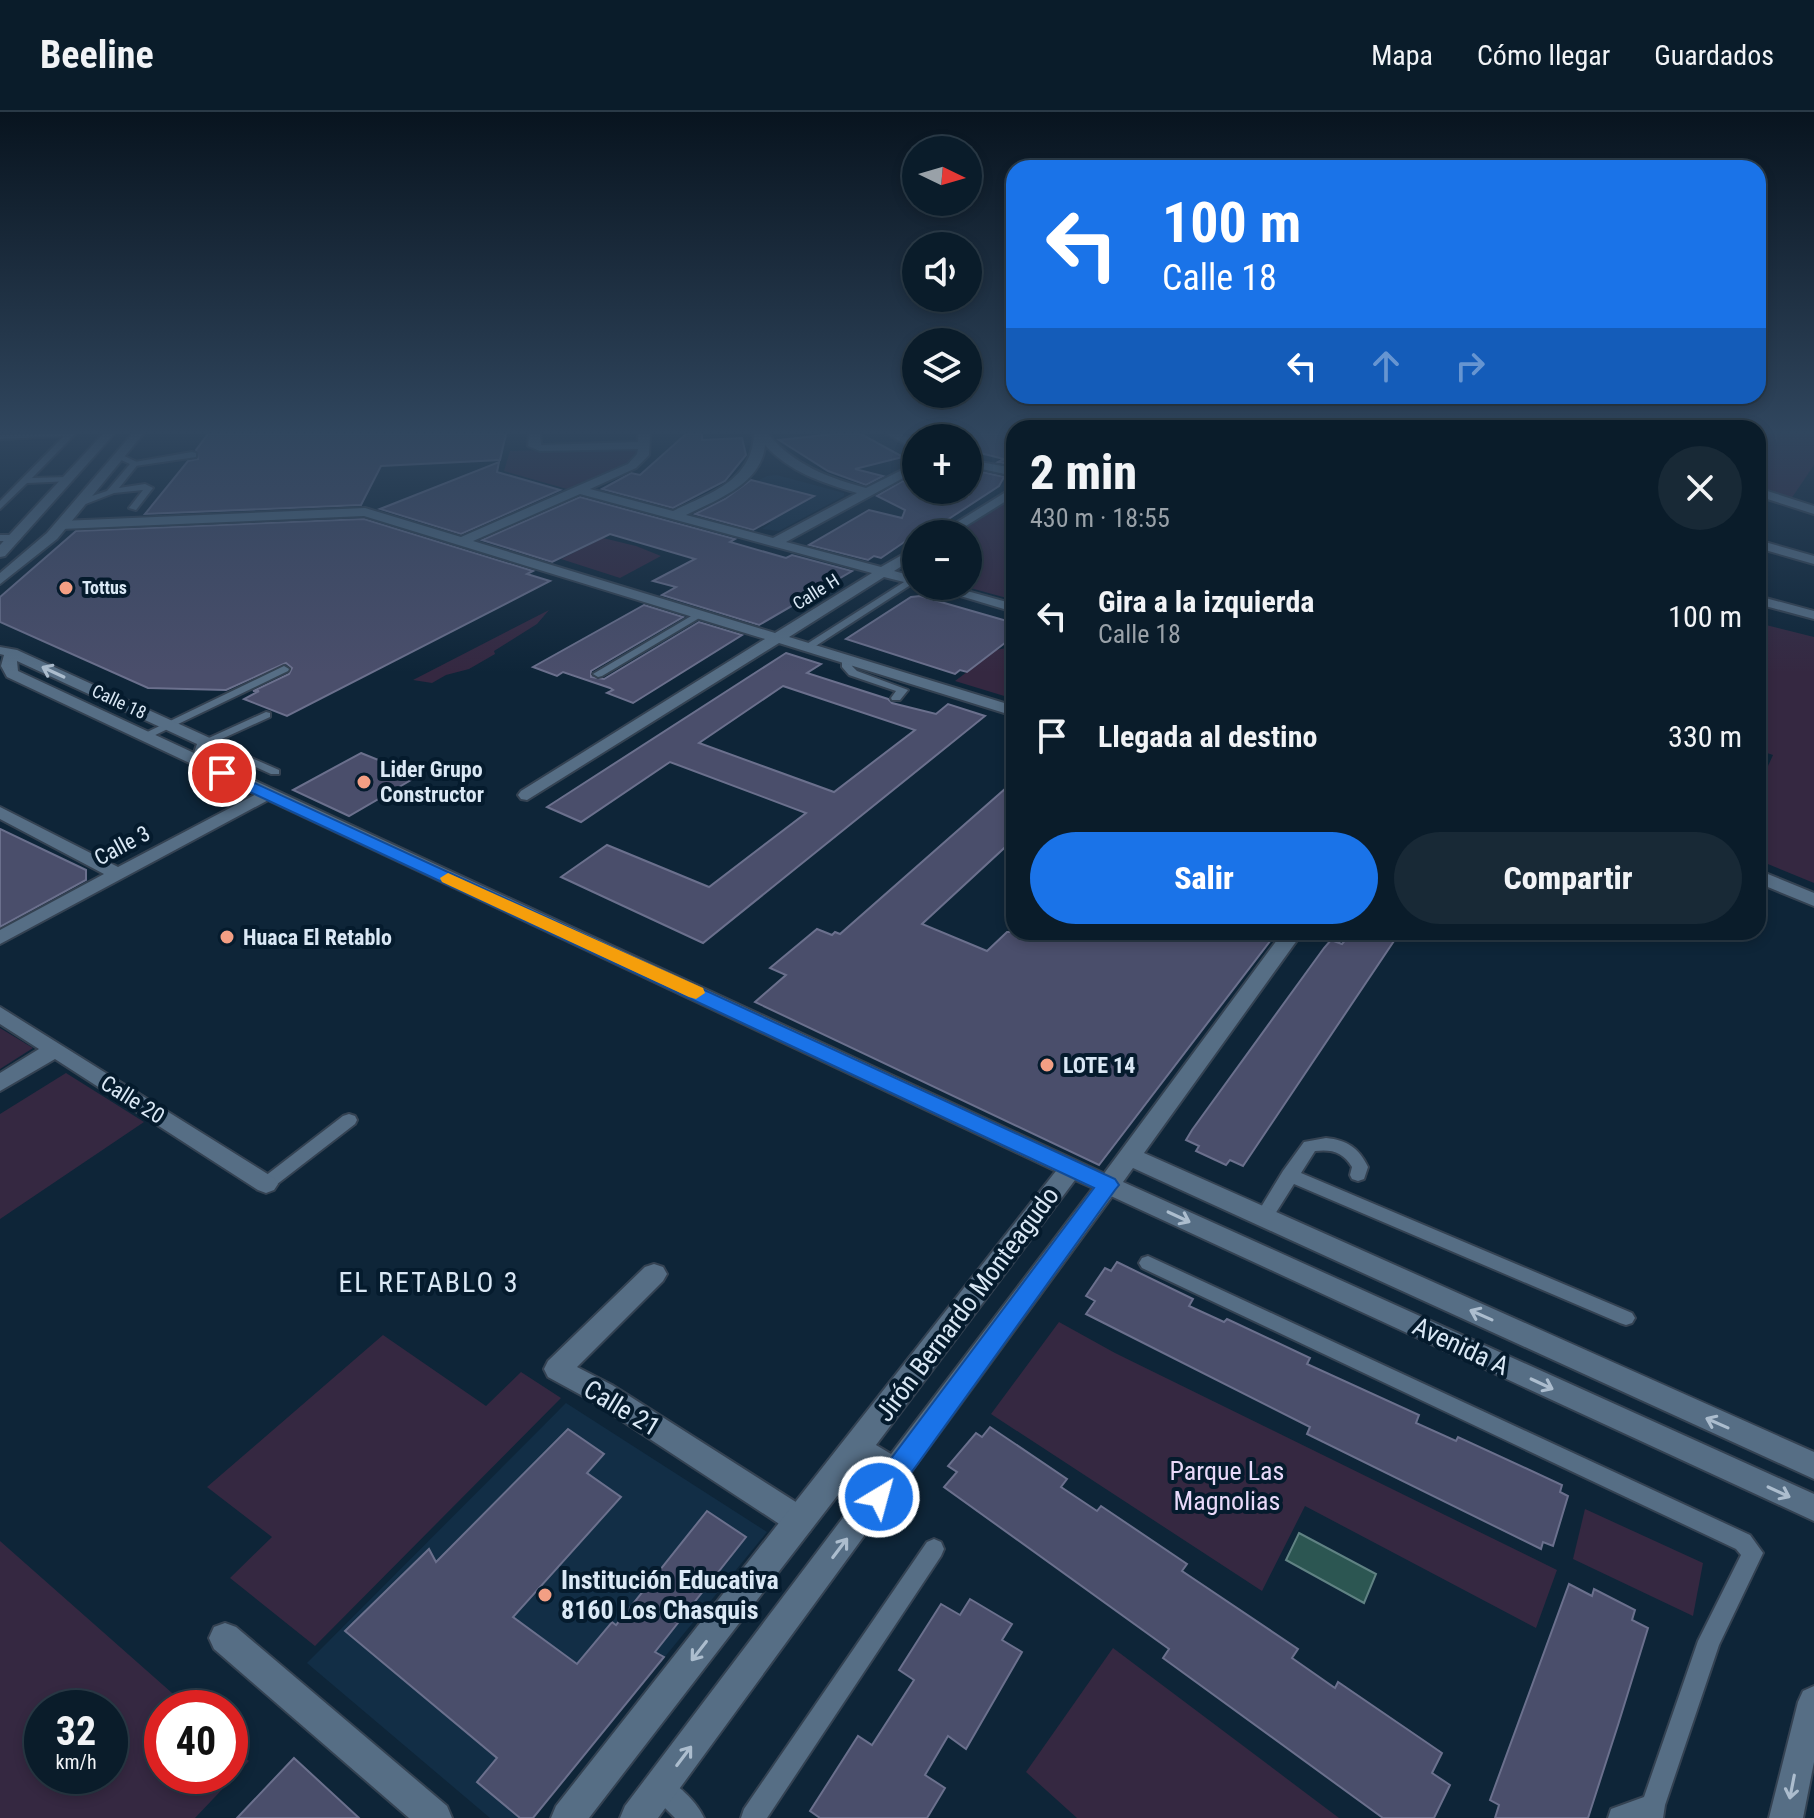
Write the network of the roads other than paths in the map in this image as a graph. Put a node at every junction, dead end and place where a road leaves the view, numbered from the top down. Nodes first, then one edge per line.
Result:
1 (38, 514) edge
2 (71, 514) edge
3 (339, 514) edge
4 (370, 514) edge
5 (526, 514) edge
6 (665, 514) edge
7 (678, 514) edge
8 (828, 514) edge
9 (674, 516) junction
10 (56, 531) junction
11 (0, 538) edge
12 (17, 538) junction
13 (463, 541) junction
14 (774, 543) junction
15 (1766, 546) edge
16 (0, 553) edge
17 (902, 560) edge
18 (1814, 560) edge
19 (882, 572) junction
20 (902, 578) edge
21 (0, 580) edge
22 (902, 588) edge
23 (982, 599) edge
24 (1766, 602) edge
25 (1006, 606) edge
26 (701, 614) junction
27 (1814, 615) edge
28 (1766, 616) edge
29 (1814, 628) edge
30 (776, 638) junction
31 (807, 647) junction
32 (5, 659) edge
33 (847, 660) junction
34 (284, 669) dead end
35 (598, 674) dead end
36 (896, 698) dead end
37 (1006, 709) edge
38 (260, 713) dead end
39 (168, 725) junction
40 (145, 736) junction
41 (211, 739) junction
42 (199, 762) junction
43 (275, 772) dead end
44 (266, 794) junction
45 (527, 795) dead end
46 (0, 812) edge
47 (118, 874) junction
48 (1766, 879) edge
49 (1814, 900) edge
50 (0, 938) edge
51 (1287, 940) edge
52 (0, 1014) edge
53 (55, 1049) junction
54 (0, 1083) edge
55 (349, 1120) dead end
56 (1129, 1156) junction
57 (1071, 1168) junction
58 (1289, 1175) junction
59 (1358, 1175) dead end
60 (266, 1184) joint
61 (1108, 1185) junction
62 (1264, 1217) junction
63 (1148, 1263) dead end
64 (654, 1274) dead end
65 (1626, 1318) dead end
66 (857, 1448) junction
67 (1814, 1466) edge
68 (897, 1472) junction
69 (1814, 1508) edge
70 (800, 1521) junction
71 (934, 1549) dead end
72 (225, 1638) dead end
73 (1814, 1702) edge
74 (660, 1787) junction
75 (1652, 1811) edge
76 (435, 1818) edge
77 (568, 1818) edge
78 (637, 1818) edge
79 (692, 1818) edge
80 (753, 1818) edge
81 (1620, 1818) edge
82 (1786, 1818) edge

1 - 12 street
2 - 10 street
3 - 10 street
4 - 13 street
5 - 13 street
6 - 9 street
7 - 9 street
8 - 14 street
9 - 14 street
10 - 12 street
10 - 21 street
11 - 12 lane
12 - 16 street
13 - 26 street
14 - 19 street
15 - 18 street
17 - 19 street, Calle H
19 - 20 street
19 - 30 street, Calle H
22 - 31 lane
23 - 25 street
24 - 27 street
26 - 30 street
26 - 35 lane
28 - 29 street
30 - 31 street
30 - 45 street, Calle H
31 - 33 street
39 -> 32 street, Calle 18
32 - 40 street, Calle 18
33 - 36 lane
33 - 37 street
34 - 39 lane
38 - 41 lane
39 - 40 lane
39 - 41 street, Calle 18
40 - 42 street, Calle 18
41 - 42 street
41 - 43 lane
42 - 44 street, Calle 18
44 - 47 street, Calle 3
44 - 57 street, Calle 18
46 - 47 street
47 - 50 street, Calle 3
48 - 49 street
51 - 56 street, Jirón Bernardo Monteagudo
52 - 53 street, Calle 20
53 - 54 street
53 - 60 street, Calle 20
55 - 60 lane
56 - 61 street, Jirón Bernardo Monteagudo
56 - 62 street, Avenida A
57 - 61 street, Calle 18
57 - 66 street, Jirón Bernardo Monteagudo
58 - 59 lane
58 - 62 lane
58 - 65 lane
61 - 68 street, Jirón Bernardo Monteagudo
61 -> 69 street, Avenida A
67 -> 62 street, Avenida A
63 - 75 lane
64 - 70 street, Calle 21
66 - 68 street
66 - 70 street, Jirón Bernardo Monteagudo
74 -> 68 street, Jirón Bernardo Monteagudo
70 -> 77 street, Jirón Bernardo Monteagudo
71 - 80 lane
72 - 76 street
73 -> 82 street
74 - 78 street, Jirón Bernardo Monteagudo
74 - 79 lane
75 - 81 lane

